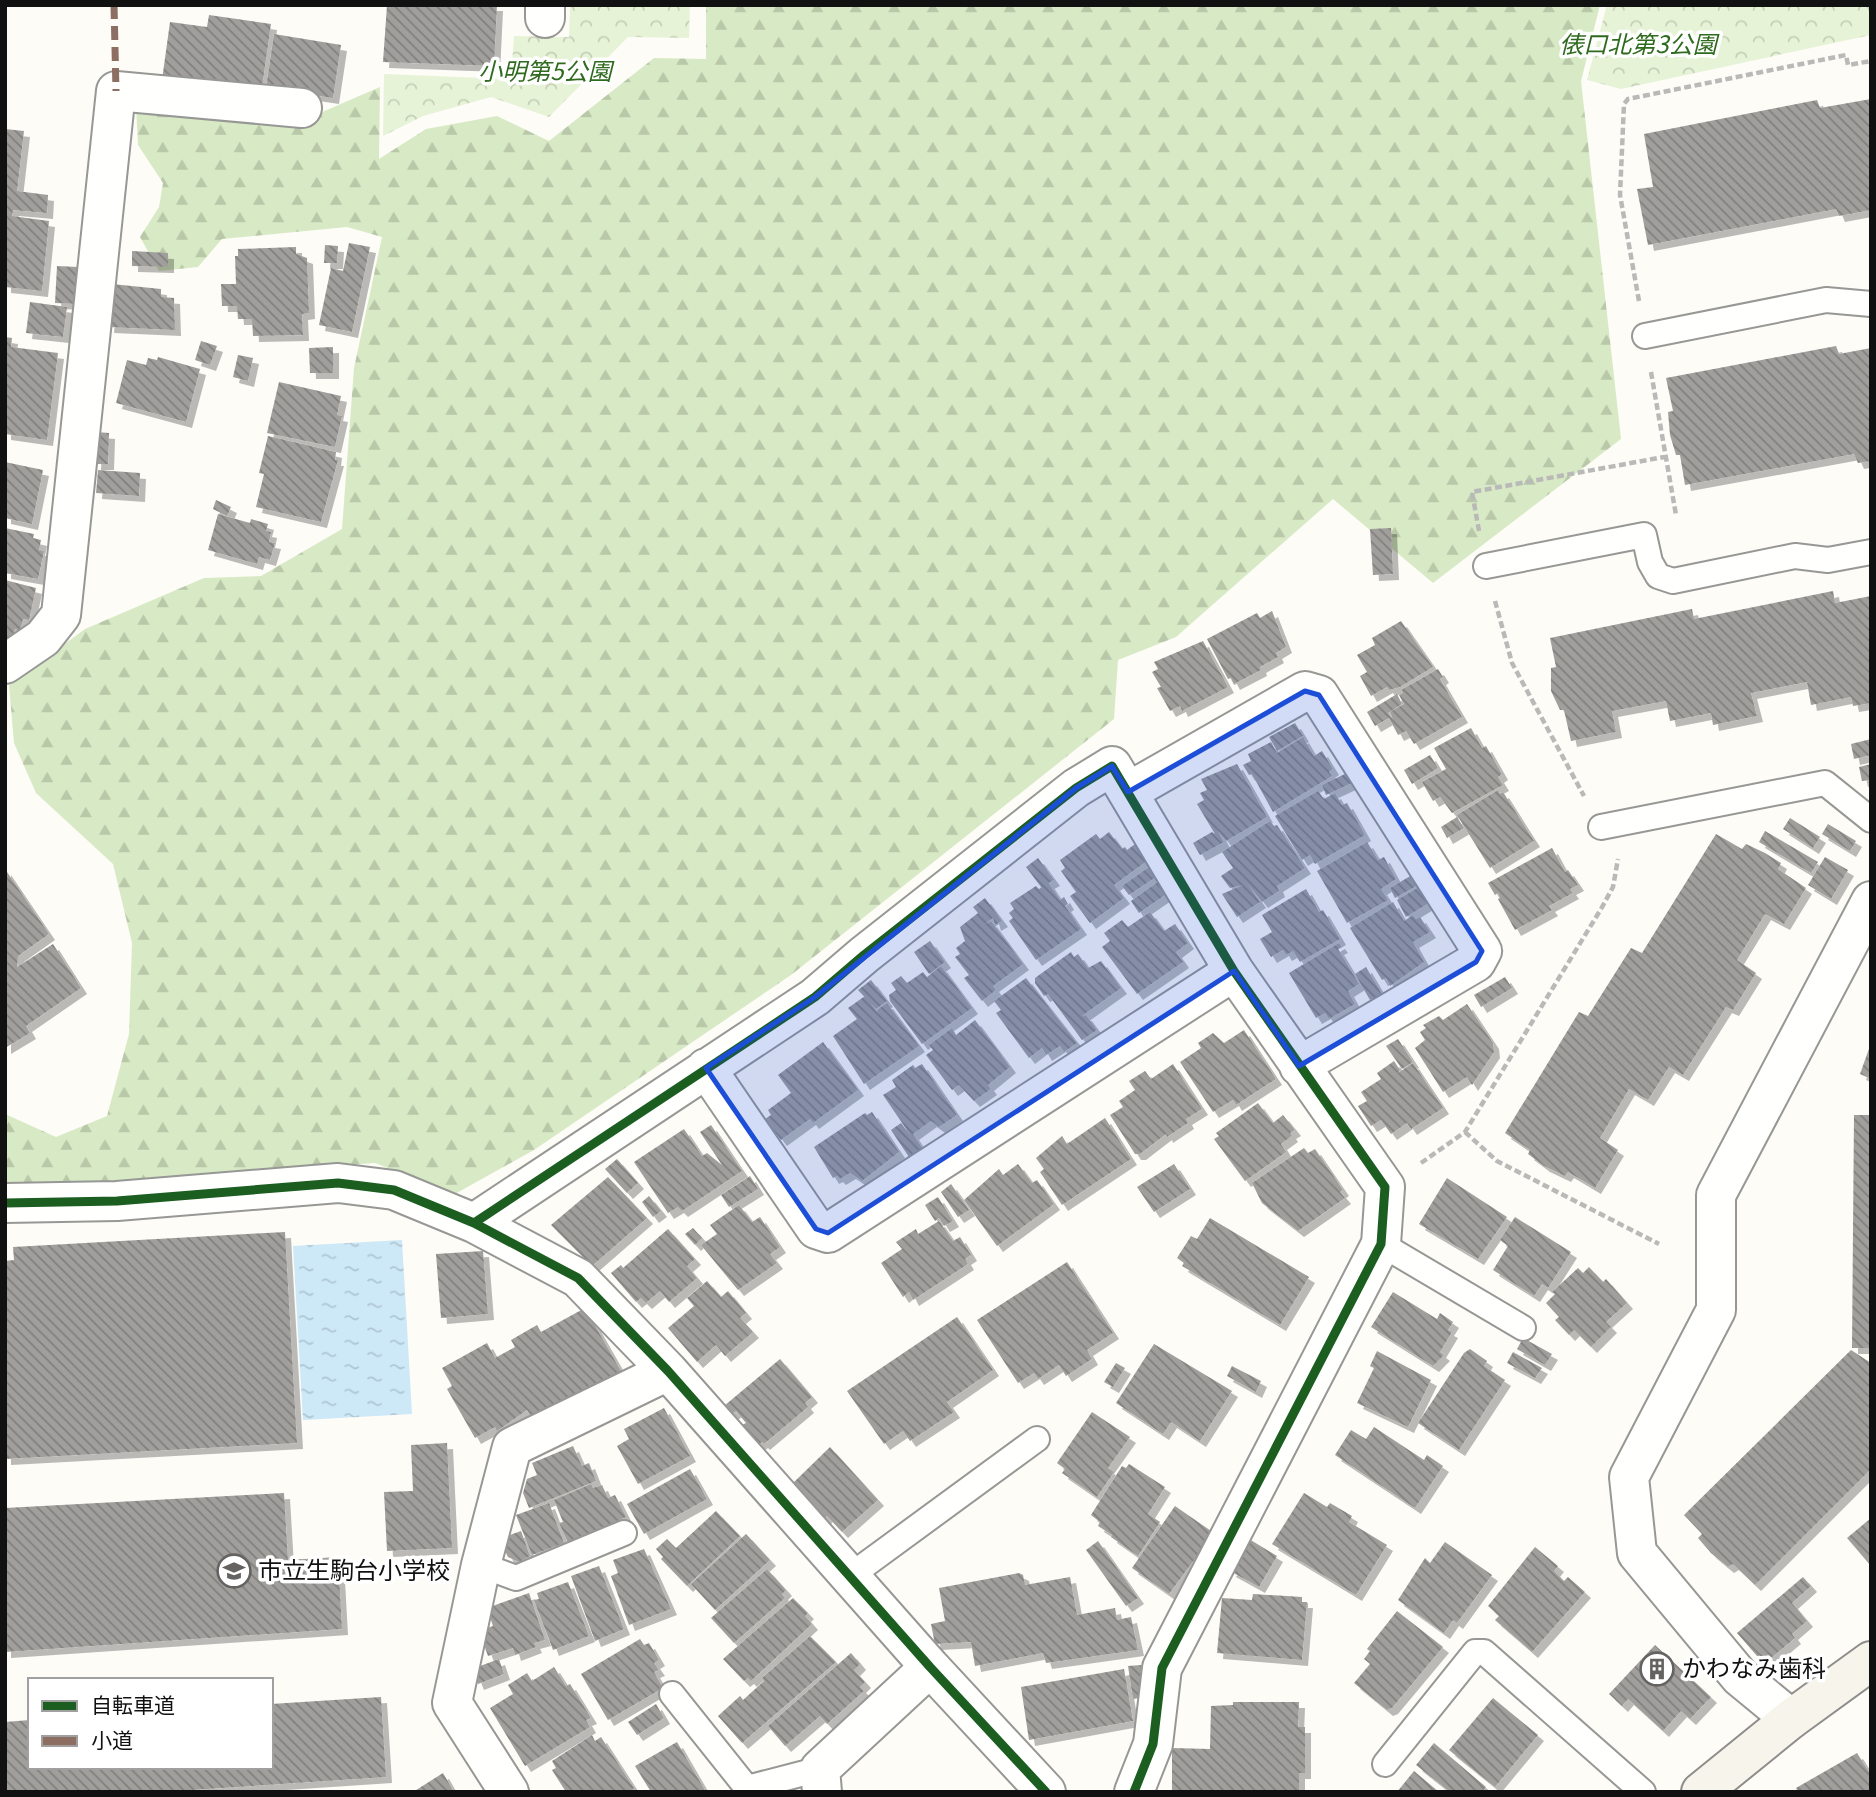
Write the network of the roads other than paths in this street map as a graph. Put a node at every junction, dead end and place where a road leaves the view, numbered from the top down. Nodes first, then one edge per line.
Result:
1 (302, 108) dead end
2 (1871, 304) edge
3 (1645, 337) road end
4 (1871, 552) edge
5 (1486, 566) road end
6 (5, 664) edge
7 (1128, 792) junction
8 (1871, 820) edge
9 (1601, 827) road end
10 (1871, 901) edge
11 (1234, 971) junction
12 (1299, 1066) junction
13 (705, 1068) junction
14 (5, 1203) edge
15 (474, 1223) junction
16 (1381, 1244) junction
17 (1523, 1328) dead end
18 (668, 1371) junction
19 (1037, 1439) dead end
20 (624, 1532) dead end
21 (481, 1565) junction
22 (850, 1576) junction
23 (1871, 1661) edge
24 (930, 1667) junction
25 (672, 1694) dead end
26 (1791, 1719) junction
27 (1385, 1764) dead end
28 (821, 1781) edge
29 (509, 1792) edge
30 (1046, 1792) edge
31 (1134, 1792) edge
32 (1643, 1792) edge
33 (1701, 1792) edge

1 - 6 street
2 - 3 lane
4 - 5 lane
7 - 11 street
7 - 12 street
7 - 13 street
8 - 9 lane
10 - 26 street
11 - 12 street
11 - 13 street
12 - 16 street
13 - 15 street
14 - 15 street
15 - 18 street
16 - 17 lane
16 - 31 street
18 - 21 street
18 - 22 street
19 - 22 lane
20 - 21 lane
21 - 29 street
22 - 24 street
23 - 26 main road
24 - 28 street
24 - 30 street
25 - 28 lane
26 - 33 main road
27 - 32 lane

